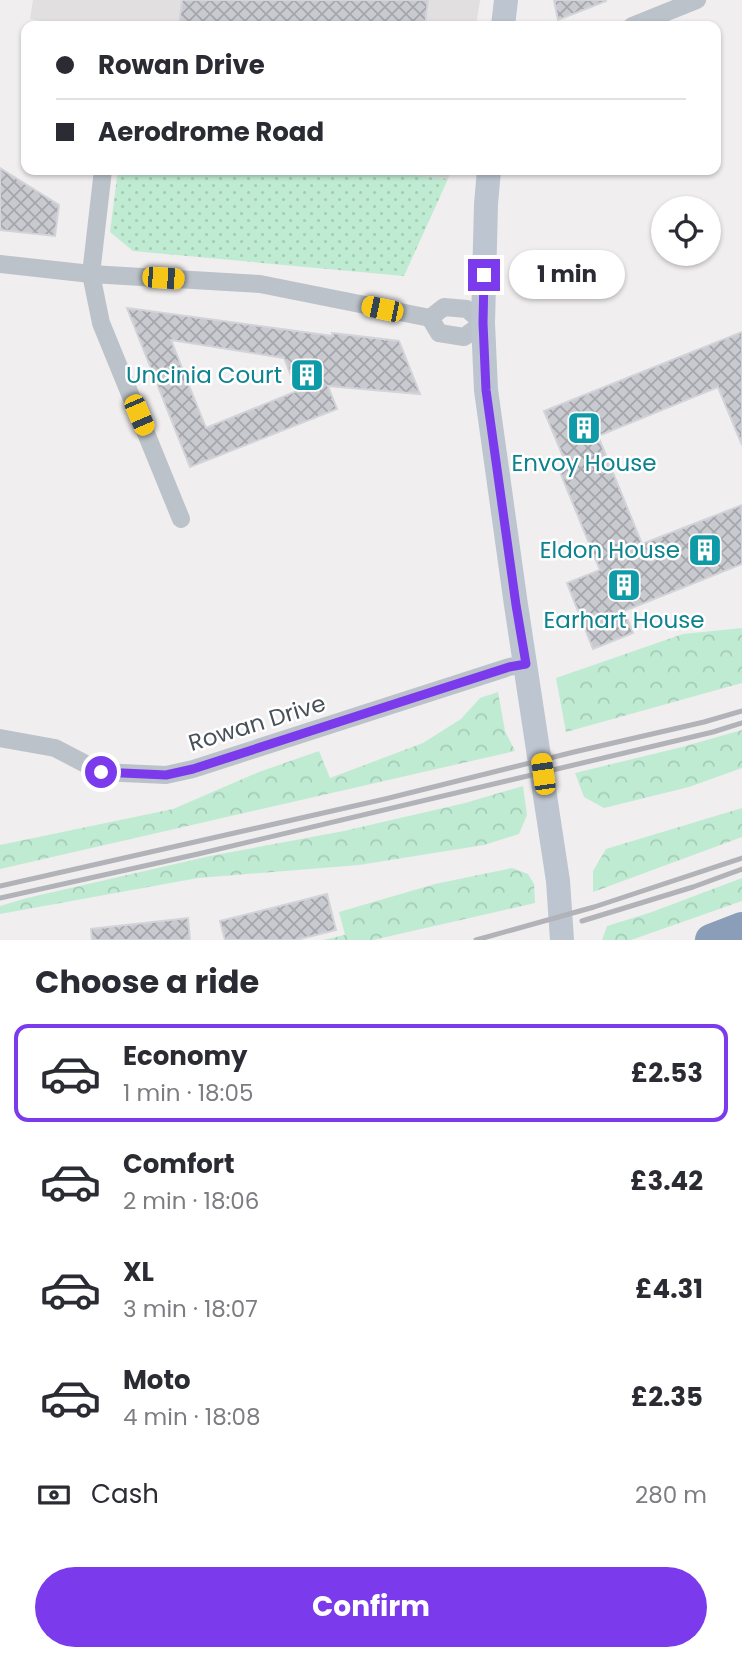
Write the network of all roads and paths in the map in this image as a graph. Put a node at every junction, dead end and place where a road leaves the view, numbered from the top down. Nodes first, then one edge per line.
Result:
1 (506, 0) edge
2 (697, 0) edge
3 (504, 21) edge
4 (644, 21) edge
5 (102, 175) edge
6 (489, 175) edge
7 (0, 264) edge
8 (91, 274) junction
9 (430, 318) junction
10 (483, 323) junction
11 (181, 519) dead end
12 (526, 664) junction
13 (0, 738) edge
14 (742, 928) edge
15 (562, 940) edge
16 (712, 940) edge

1 - 3 street
2 - 4 street
5 - 8 street
6 - 10 street
7 - 8 street
8 - 9 street
8 - 11 street
9 - 10 street
9 - 10 street
10 - 12 street
12 - 13 street, Rowan Drive
12 - 15 street
14 - 16 highway

